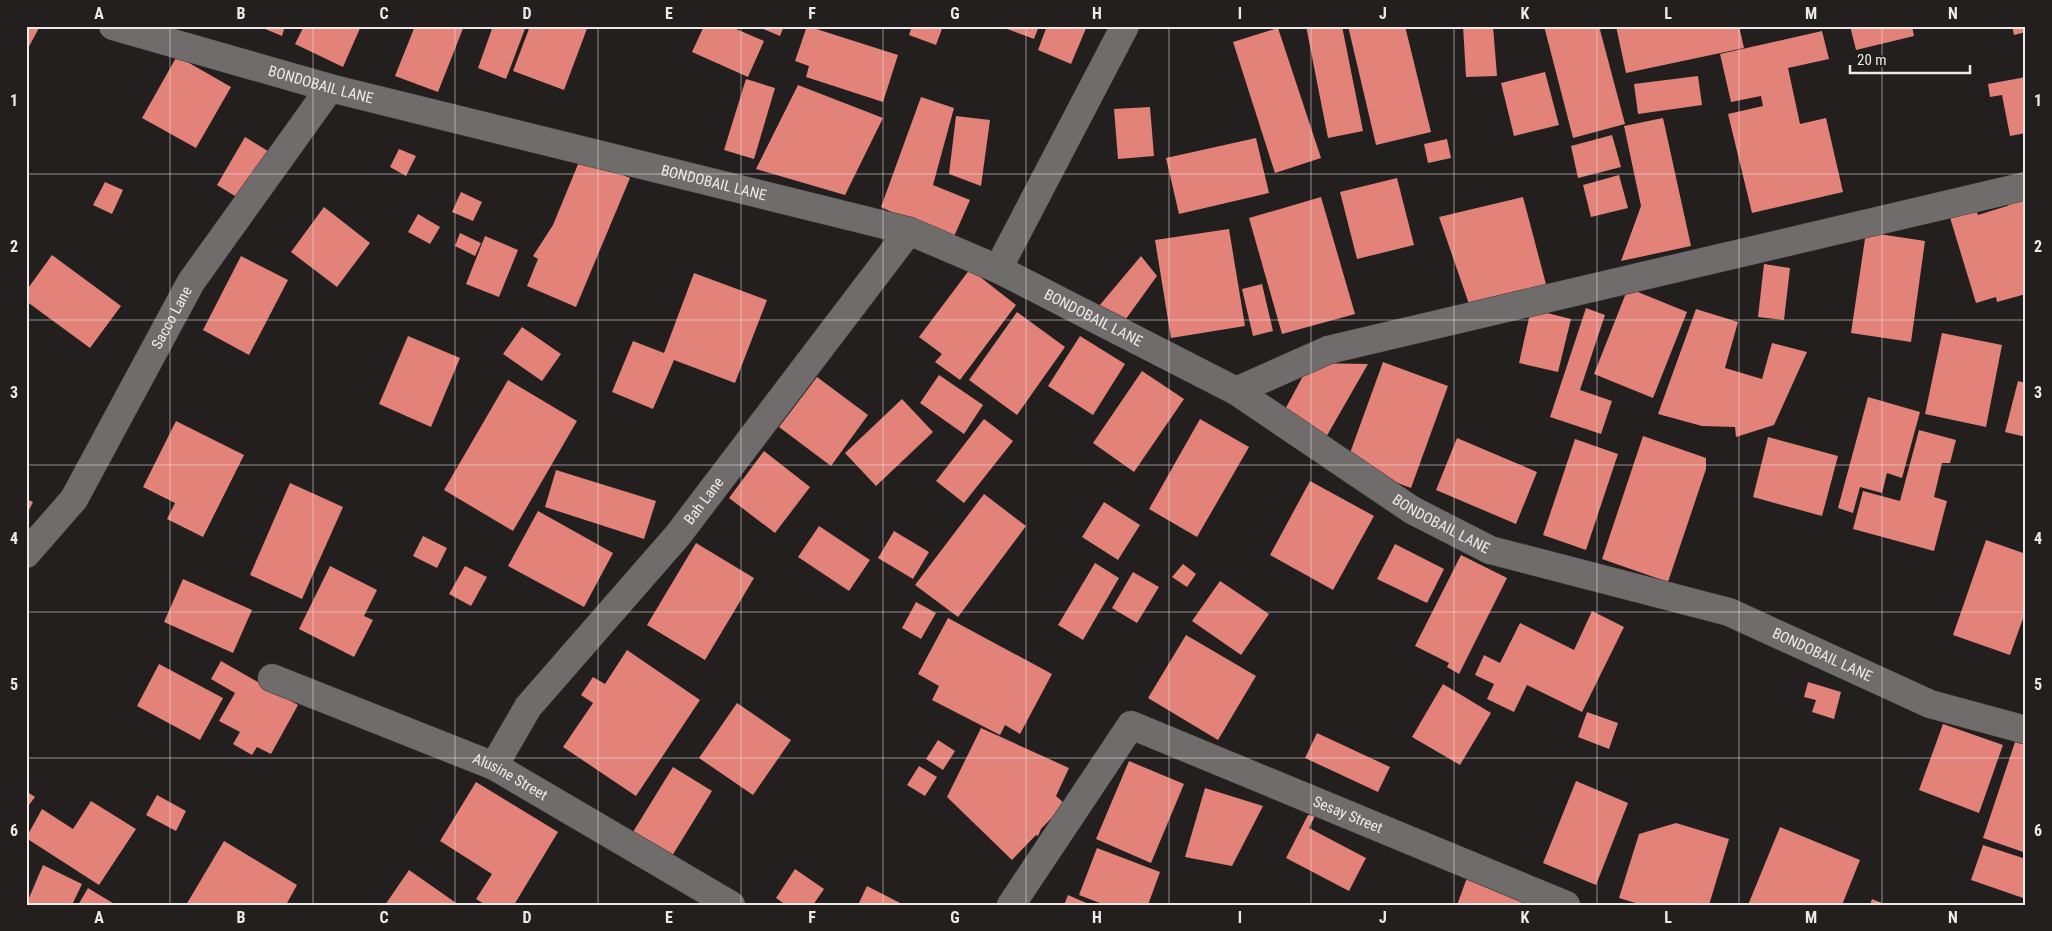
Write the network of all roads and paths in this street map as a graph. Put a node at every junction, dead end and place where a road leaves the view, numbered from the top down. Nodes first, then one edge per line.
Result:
1 (113, 26) edge
2 (1125, 26) edge
3 (330, 88) junction
4 (2026, 186) edge
5 (909, 232) junction
6 (998, 269) junction
7 (1236, 390) junction
8 (26, 554) edge
9 (272, 678) dead end
10 (2026, 730) edge
11 (494, 766) junction
12 (731, 905) edge
13 (1010, 905) edge
14 (1566, 905) edge

1 - 3 street, BONDOBAIL LANE
2 - 6 street
3 - 5 street, BONDOBAIL LANE
3 - 8 street, Sacco Lane
4 - 7 street
5 - 6 street, BONDOBAIL LANE
5 - 11 street, Bah Lane
6 - 7 street, BONDOBAIL LANE
7 - 10 street, BONDOBAIL LANE
9 - 11 street, Alusine Street
11 - 12 street, Alusine Street
13 - 14 street, Sesay Street

